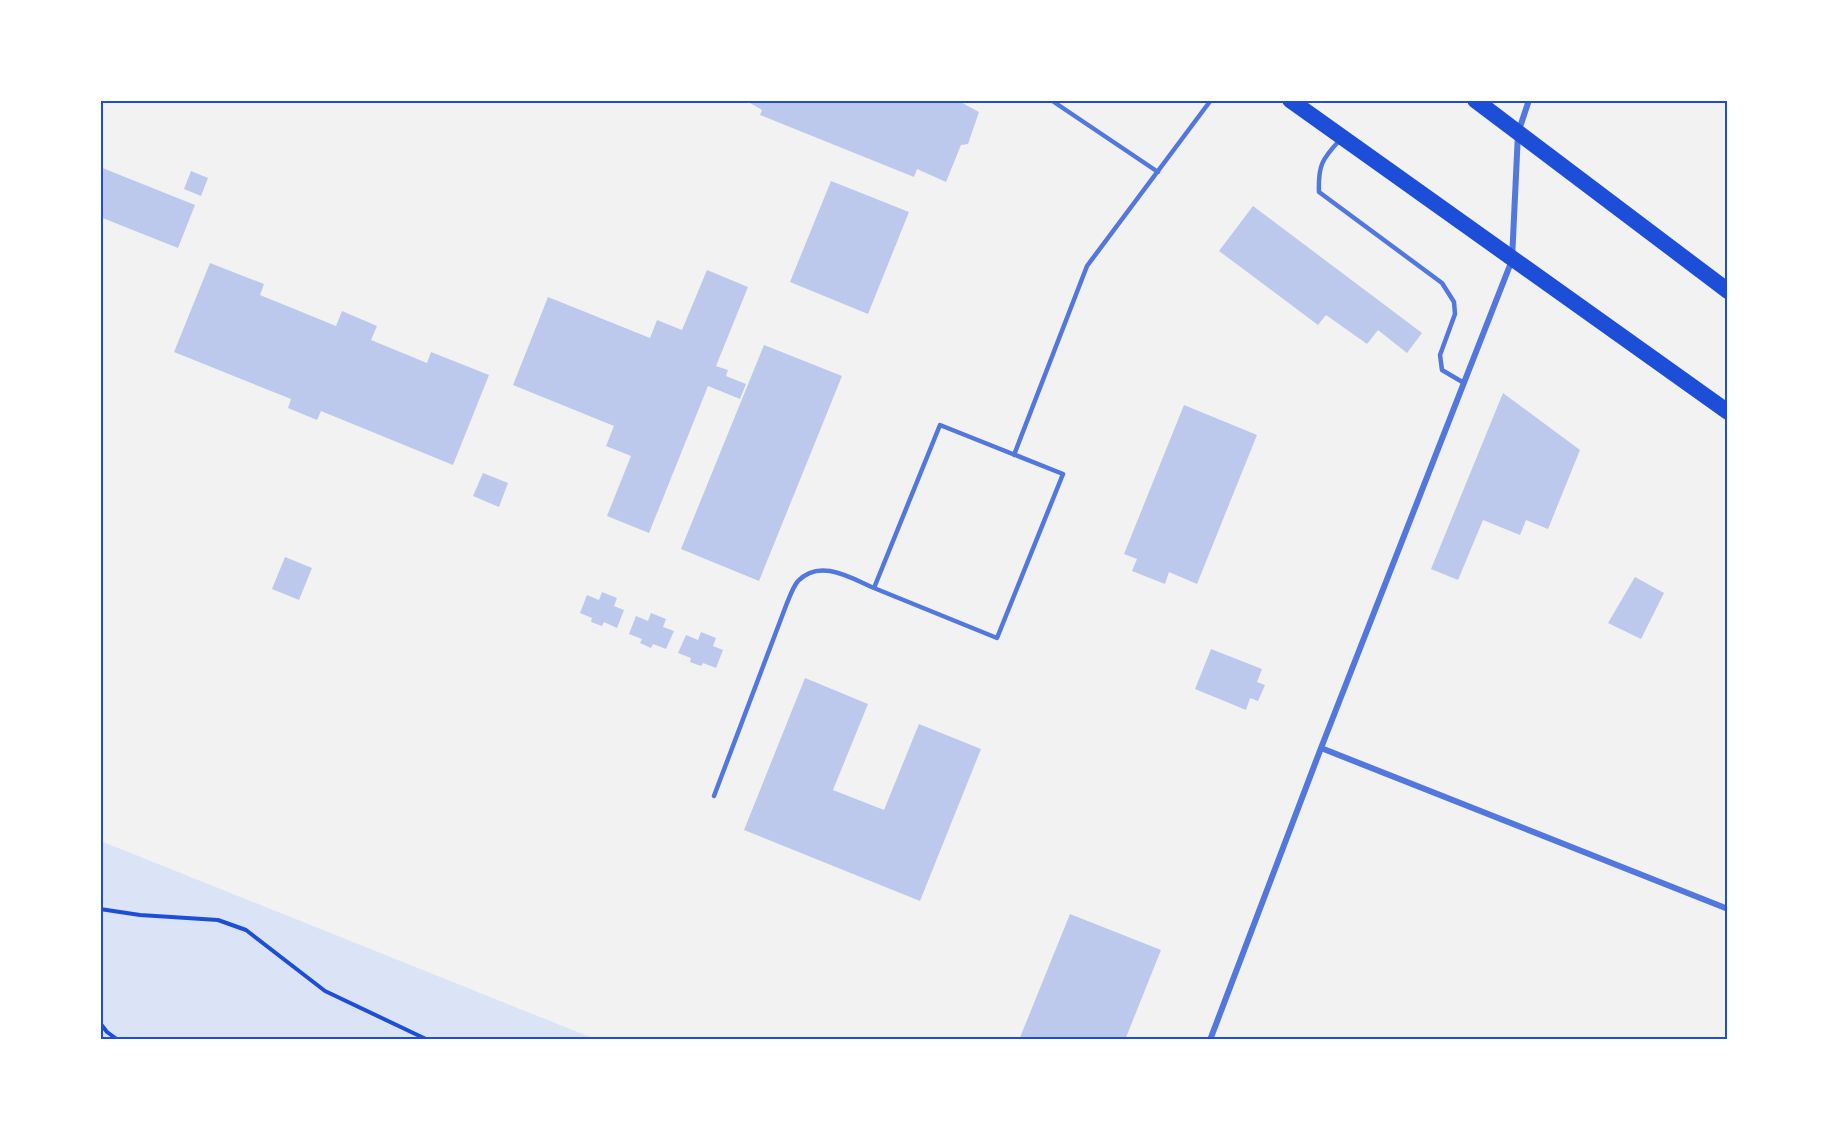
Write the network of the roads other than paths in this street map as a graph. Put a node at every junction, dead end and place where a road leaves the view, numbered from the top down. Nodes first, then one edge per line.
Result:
1 (1051, 100) edge
2 (1211, 100) edge
3 (1290, 100) edge
4 (1475, 100) edge
5 (1530, 100) edge
6 (1518, 133) junction
7 (1342, 138) junction
8 (1158, 172) junction
9 (1512, 260) junction
10 (1728, 291) edge
11 (1464, 383) junction
12 (1728, 412) edge
13 (1014, 455) junction
14 (874, 588) junction
15 (1321, 748) junction
16 (714, 796) dead end
17 (1728, 909) edge
18 (1210, 1040) edge

1 - 8 lane
2 - 8 lane
3 - 7 highway
4 - 6 highway
5 - 6 street
6 - 9 street
6 - 10 highway
7 - 9 highway
7 - 11 lane
8 - 13 lane
9 - 11 street
9 - 12 highway
11 - 15 street
13 - 14 lane
13 - 14 lane
14 - 16 lane
15 - 17 street
15 - 18 street

